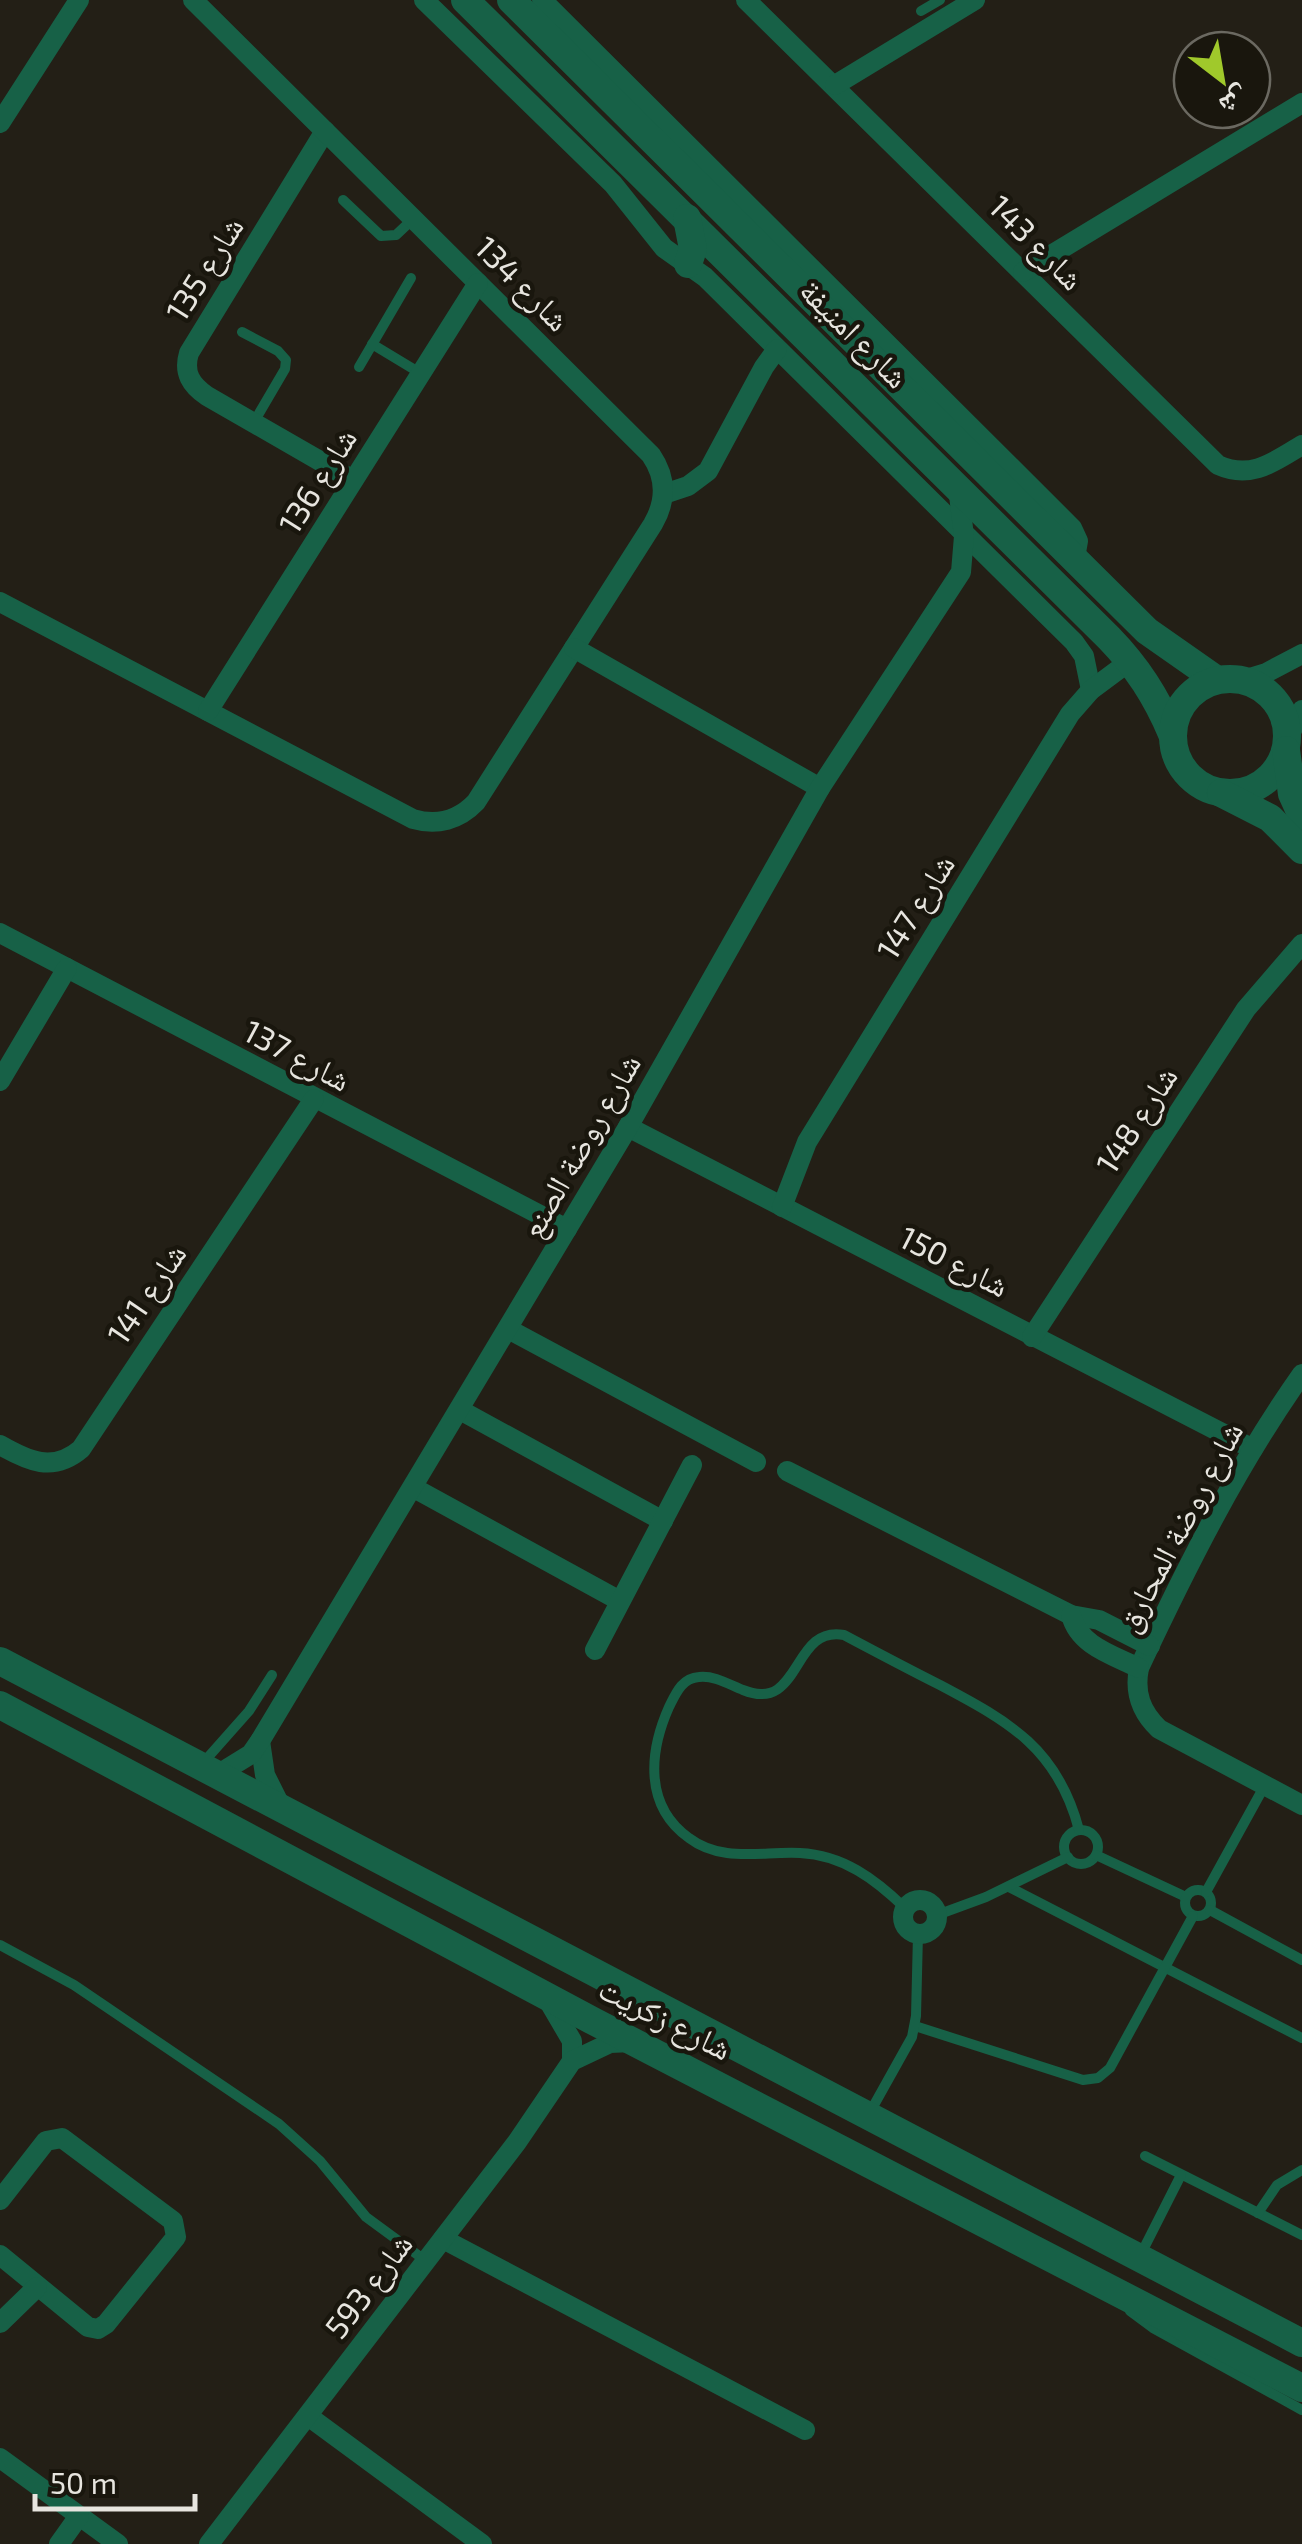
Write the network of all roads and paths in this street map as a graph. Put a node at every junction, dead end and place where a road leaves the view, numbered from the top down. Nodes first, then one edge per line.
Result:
1 (78, 0) edge
2 (194, 0) edge
3 (424, 0) edge
4 (465, 0) edge
5 (511, 0) edge
6 (542, 0) edge
7 (746, 0) edge
8 (940, 0) edge
9 (975, 0) edge
10 (922, 11) dead end
11 (835, 86) junction
12 (1302, 104) edge
13 (0, 123) edge
14 (325, 131) junction
15 (343, 200) dead end
16 (687, 218) junction
17 (414, 219) junction
18 (688, 264) junction
19 (1023, 272) junction
20 (411, 278) dead end
21 (478, 283) junction
22 (242, 332) dead end
23 (372, 344) junction
24 (777, 349) junction
25 (359, 367) dead end
26 (421, 374) junction
27 (254, 423) junction
28 (1302, 445) edge
29 (354, 480) junction
30 (958, 487) junction
31 (664, 494) junction
32 (964, 536) junction
33 (1075, 558) junction
34 (953, 580) junction
35 (1026, 592) junction
36 (1074, 601) junction
37 (0, 602) edge
38 (574, 648) junction
39 (1302, 654) edge
40 (1130, 661) junction
41 (1230, 680) junction
42 (1091, 690) junction
43 (1302, 710) edge
44 (208, 711) junction
45 (1172, 734) junction
46 (1286, 745) junction
47 (820, 788) junction
48 (1220, 793) junction
49 (1302, 816) edge
50 (1302, 850) edge
51 (0, 932) edge
52 (1302, 944) edge
53 (67, 968) junction
54 (0, 1081) edge
55 (314, 1099) junction
56 (628, 1126) junction
57 (782, 1207) junction
58 (567, 1229) junction
59 (508, 1329) junction
60 (1032, 1336) junction
61 (1302, 1374) edge
62 (460, 1410) junction
63 (0, 1445) edge
64 (1253, 1449) junction
65 (756, 1462) dead end
66 (692, 1466) dead end
67 (787, 1472) dead end
68 (414, 1488) junction
69 (663, 1521) junction
70 (620, 1602) junction
71 (1071, 1615) junction
72 (1150, 1646) junction
73 (595, 1650) dead end
74 (0, 1661) edge
75 (1139, 1668) junction
76 (272, 1675) dead end
77 (0, 1704) edge
78 (260, 1741) junction
79 (208, 1771) junction
80 (1265, 1786) junction
81 (280, 1805) junction
82 (1302, 1805) edge
83 (1079, 1830) junction
84 (1096, 1855) junction
85 (1068, 1858) junction
86 (1010, 1887) junction
87 (1206, 1892) junction
88 (1186, 1897) junction
89 (905, 1908) junction
90 (1210, 1910) junction
91 (937, 1915) junction
92 (1193, 1916) junction
93 (918, 1934) junction
94 (0, 1945) edge
95 (1302, 1960) edge
96 (1164, 1969) junction
97 (544, 1995) junction
98 (915, 2026) junction
99 (1302, 2038) edge
100 (633, 2042) junction
101 (572, 2061) junction
102 (870, 2114) junction
103 (1145, 2156) dead end
104 (1302, 2170) edge
105 (1182, 2175) junction
106 (0, 2200) edge
107 (1258, 2213) junction
108 (1302, 2235) edge
109 (443, 2239) junction
110 (0, 2255) edge
111 (1140, 2257) junction
112 (426, 2261) junction
113 (36, 2287) junction
114 (1114, 2291) junction
115 (0, 2323) edge
116 (1301, 2342) edge
117 (1302, 2388) edge
118 (1302, 2410) edge
119 (308, 2416) junction
120 (805, 2430) dead end
121 (0, 2458) edge
122 (79, 2516) junction
123 (59, 2544) edge
124 (118, 2544) edge
125 (210, 2544) edge
126 (482, 2544) edge

1 - 13 street
2 - 14 street, شارع 134
3 - 18 street
4 - 16 street, شارع امنيفة
5 - 33 street, شارع امنيفة
6 - 33 street
7 - 11 street, شارع 143
8 - 10 lane
9 - 11 street
11 - 19 street, شارع 143
12 - 19 street
14 - 17 street, شارع 134
14 - 27 street, شارع 135
15 - 17 lane
16 - 18 street
16 - 30 street, شارع امنيفة
17 - 21 street, شارع 134
18 - 24 street
19 - 28 street, شارع 143
20 - 23 lane
21 - 26 street, شارع 136
21 - 31 street, شارع 134
22 - 27 lane
23 - 25 lane
23 - 26 lane
24 - 31 street
24 - 32 street
26 - 29 street, شارع 136
27 - 29 street, شارع 135
29 - 44 street, شارع 136
30 - 32 street, شارع روضة الصنع
30 - 36 street, شارع امنيفة
31 - 38 street
32 - 34 street, شارع روضة الصنع
32 - 35 street
33 - 41 street, شارع امنيفة
34 - 35 street
34 - 47 street, شارع روضة الصنع
35 - 36 street
35 - 42 street
36 - 40 street, شارع امنيفة
37 - 44 street
38 - 44 street
38 - 47 street
39 - 41 street
40 - 42 street, شارع 147
40 - 45 street, شارع امنيفة
41 - 45 street
41 - 46 street
42 - 57 street, شارع 147
43 - 46 street
45 - 48 street
46 - 48 street
46 - 49 street
47 - 56 street, شارع روضة الصنع
48 - 50 street
51 - 53 street, شارع 137
52 - 60 street, شارع 148
53 - 54 street
53 - 55 street, شارع 137
55 - 58 street, شارع 137
55 - 63 street, شارع 141
56 - 57 street, شارع 150
56 - 58 street, شارع روضة الصنع
57 - 60 street, شارع 150
58 - 59 street, شارع روضة الصنع
59 - 62 street, شارع روضة الصنع
59 - 65 street
60 - 64 street, شارع 150
61 - 64 street, شارع روضة المحارق
62 - 68 street, شارع روضة الصنع
62 - 69 street
64 - 72 street, شارع روضة المحارق
66 - 69 street
67 - 71 street
68 - 70 street
68 - 78 street, شارع روضة الصنع
69 - 70 street
70 - 73 street
71 - 72 street
71 - 75 street
72 - 75 street, شارع روضة المحارق
74 - 79 street, شارع زكريت
75 - 80 street, شارع روضة المحارق
76 - 79 lane
77 - 97 street, شارع زكريت
78 - 79 street, شارع روضة الصنع
78 - 81 street
79 - 81 street, شارع زكريت
80 - 82 street, شارع روضة المحارق
80 - 87 lane
81 - 102 street, شارع زكريت
83 - 84 lane
83 - 85 lane
83 - 89 lane
84 - 85 lane
84 - 88 lane
85 - 86 lane
86 - 91 lane
86 - 96 lane
87 - 88 lane
87 - 90 lane
88 - 92 lane
89 - 91 street
89 - 93 street
90 - 92 lane
90 - 95 lane
91 - 93 street
92 - 96 lane
93 - 98 lane
94 - 112 lane
96 - 98 lane
96 - 99 lane
97 - 100 street, شارع زكريت
97 - 101 street
98 - 102 lane
100 - 101 street
100 - 114 street, شارع زكريت
101 - 109 street, شارع 593
102 - 111 street, شارع زكريت
103 - 105 lane
104 - 107 lane
105 - 107 lane
105 - 111 lane
106 - 113 street
107 - 108 lane
109 - 112 street, شارع 593
109 - 120 street
110 - 113 street
111 - 116 street, شارع زكريت
112 - 119 street, شارع 593
113 - 115 street
114 - 117 street, شارع زكريت
114 - 118 lane
119 - 125 street, شارع 593
119 - 126 street
121 - 122 street
122 - 123 street
122 - 124 street

